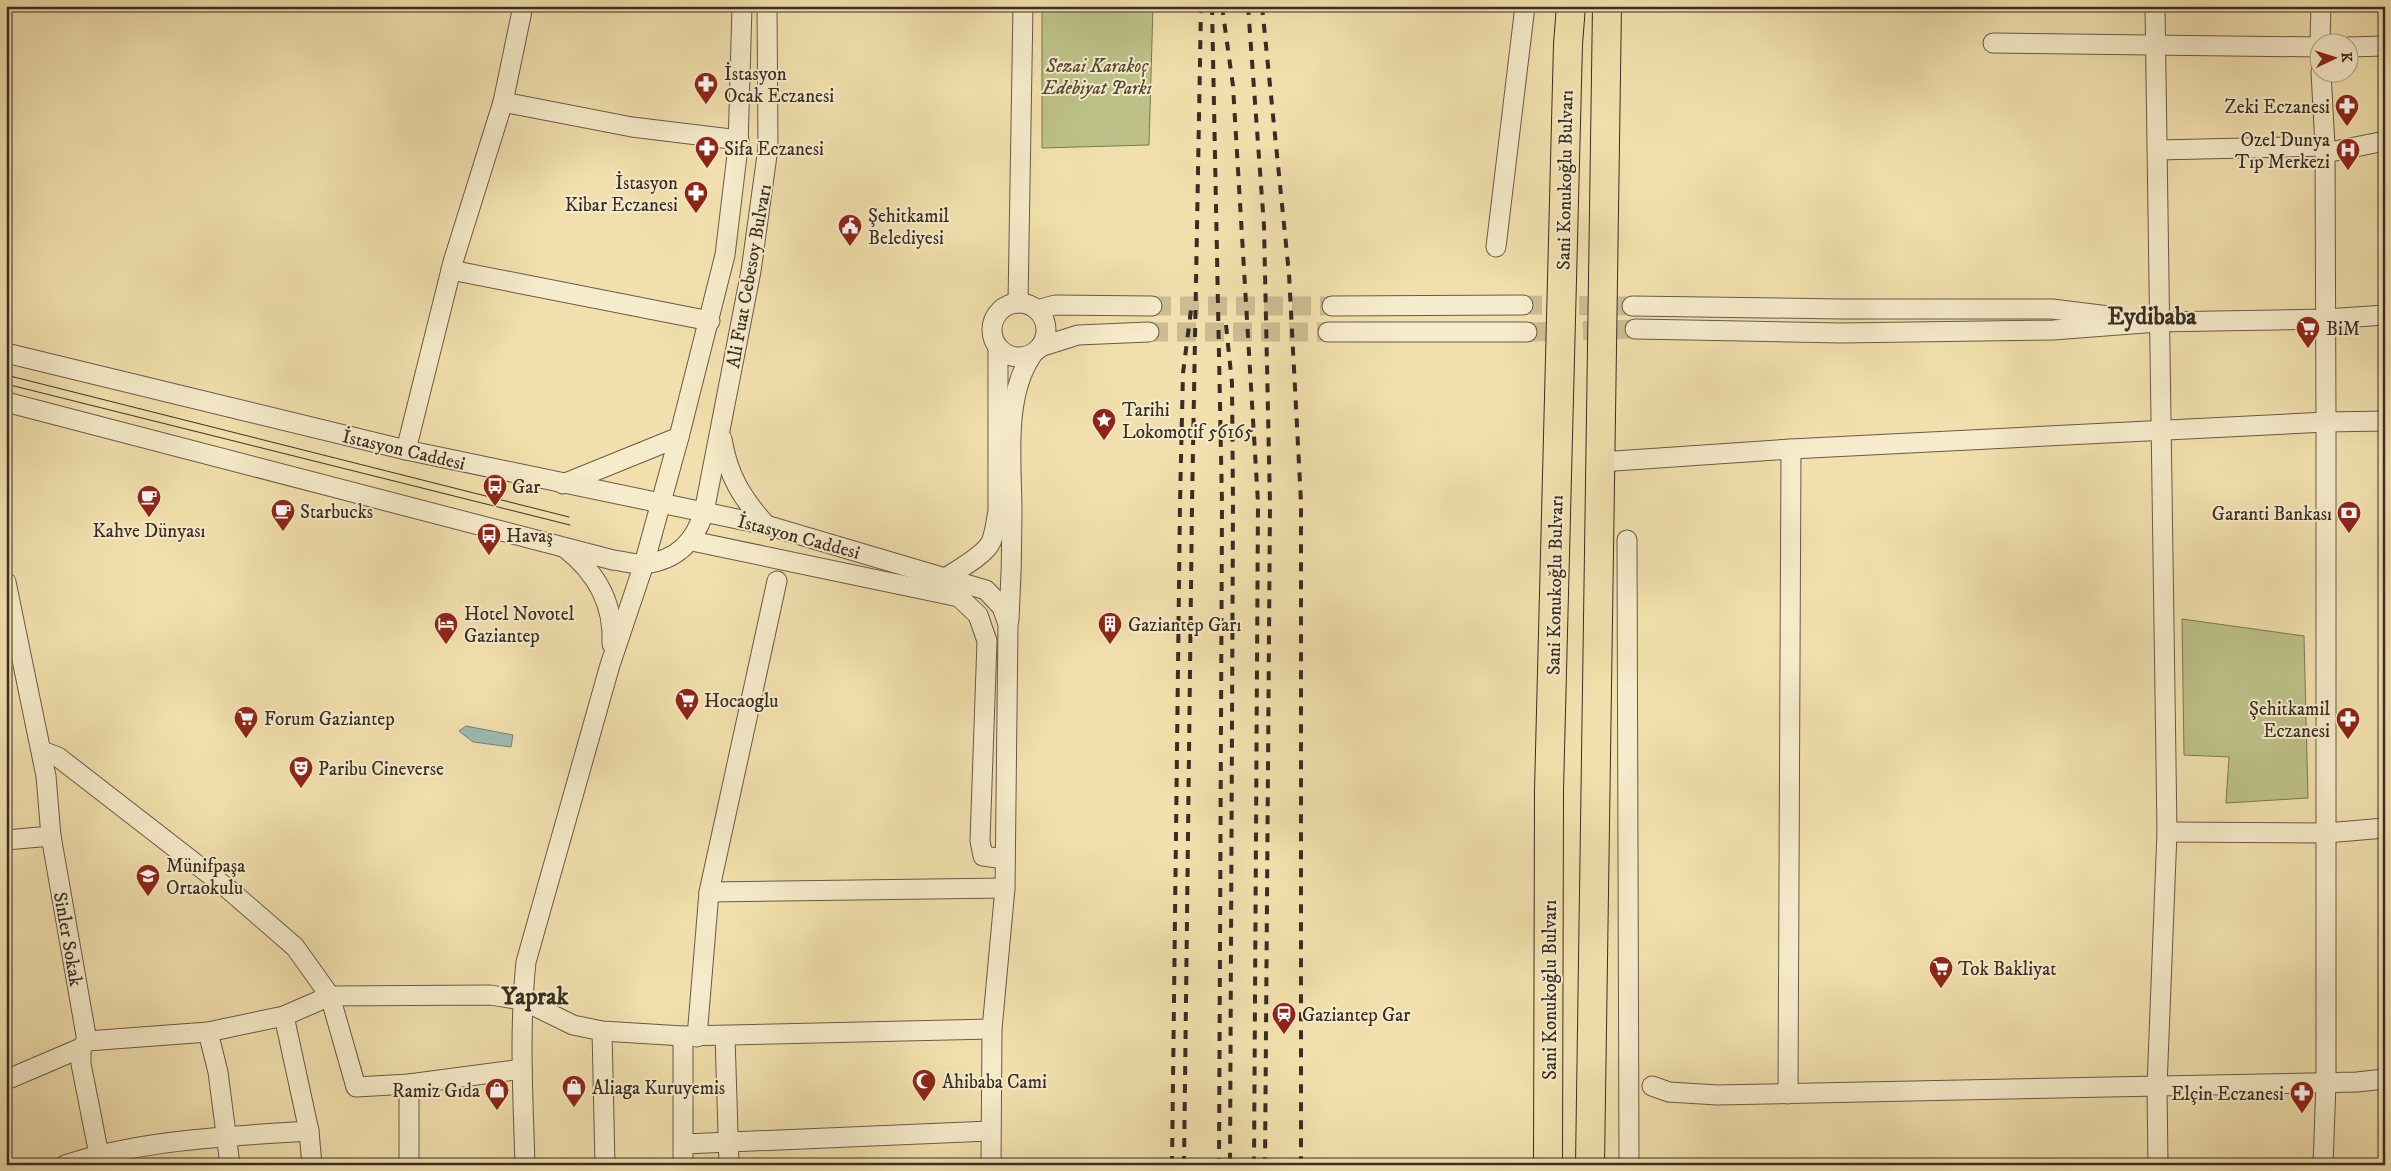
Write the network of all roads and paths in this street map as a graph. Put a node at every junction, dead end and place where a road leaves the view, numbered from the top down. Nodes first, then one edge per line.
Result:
1 (523, 6) edge
2 (742, 6) edge
3 (767, 6) edge
4 (1022, 6) edge
5 (1525, 6) edge
6 (1571, 6) edge
7 (1607, 6) edge
8 (2155, 6) edge
9 (2322, 6) edge
10 (2321, 32) edge
11 (1993, 43) dead end
12 (2154, 45) junction
13 (2385, 46) edge
14 (2308, 47) edge
15 (2358, 47) edge
16 (2322, 82) edge
17 (503, 102) junction
18 (739, 140) junction
19 (2385, 141) edge
20 (2158, 150) junction
21 (2325, 150) junction
22 (1496, 247) dead end
23 (451, 270) junction
24 (1018, 304) junction
25 (1523, 305) tunnel mouth
26 (1152, 306) tunnel mouth
27 (1332, 306) tunnel mouth
28 (1632, 306) tunnel mouth
29 (1037, 310) junction
30 (2385, 315) edge
31 (2326, 319) junction
32 (710, 321) junction
33 (2158, 322) junction
34 (1635, 329) tunnel mouth
35 (1149, 332) tunnel mouth
36 (1328, 332) tunnel mouth
37 (1526, 332) tunnel mouth
38 (998, 347) junction
39 (1036, 351) junction
40 (6, 353) edge
41 (6, 402) edge
42 (2385, 421) edge
43 (2326, 422) junction
44 (2160, 430) junction
45 (720, 431) junction
46 (680, 437) junction
47 (1791, 449) junction
48 (406, 450) junction
49 (1600, 462) junction
50 (563, 484) junction
51 (661, 503) junction
52 (704, 512) junction
53 (766, 525) junction
54 (1627, 540) dead end
55 (692, 541) junction
56 (560, 544) junction
57 (644, 564) junction
58 (947, 577) junction
59 (777, 581) dead end
60 (6, 582) edge
61 (1008, 624) junction
62 (12, 636) edge
63 (610, 665) junction
64 (42, 751) junction
65 (2385, 828) edge
66 (2167, 832) junction
67 (2326, 833) junction
68 (51, 836) junction
69 (6, 840) edge
70 (1005, 859) junction
71 (1004, 888) junction
72 (709, 892) junction
73 (330, 996) junction
74 (522, 1000) junction
75 (284, 1016) junction
76 (992, 1029) junction
77 (602, 1031) junction
78 (208, 1032) junction
79 (690, 1036) junction
80 (725, 1036) junction
81 (84, 1045) junction
82 (522, 1068) junction
83 (2385, 1079) edge
84 (6, 1080) edge
85 (2326, 1083) junction
86 (409, 1084) junction
87 (1652, 1086) dead end
88 (2157, 1087) junction
89 (1788, 1094) junction
90 (309, 1131) junction
91 (990, 1132) junction
92 (227, 1136) junction
93 (729, 1141) junction
94 (684, 1144) junction
95 (100, 1159) edge
96 (65, 1165) edge
97 (230, 1165) edge
98 (312, 1165) edge
99 (408, 1165) edge
100 (525, 1165) edge
101 (606, 1165) edge
102 (684, 1165) edge
103 (729, 1165) edge
104 (991, 1165) edge
105 (1548, 1165) edge
106 (1590, 1165) edge
107 (1629, 1165) edge
108 (2158, 1165) edge
109 (2324, 1165) edge

1 - 17 street
2 - 18 street
3 - 45 street, Ali Fuat Cebesoy Bulvarı
4 - 24 street
5 - 22 street
6 - 105 highway, Sani Konukoğlu Bulvarı
7 - 49 highway
8 - 12 street
9 - 10 street
11 - 12 street
12 - 14 street
12 - 20 street
13 - 15 street
16 - 21 street
17 - 18 street
17 - 23 street
18 - 32 street
19 - 21 street
20 - 21 street
20 - 33 street
21 - 31 street
23 - 32 street
23 - 48 street
24 - 29 street
24 - 38 street
25 - 27 street
26 - 29 street
28 - 33 street
29 - 39 street
30 - 31 street
31 - 33 street
31 - 43 street
32 - 46 street
33 - 34 street
33 - 44 street
35 - 39 street
36 - 37 street
38 - 39 street
38 - 58 street
39 - 61 street
40 - 48 street, İstasyon Caddesi
41 - 56 street
42 - 43 street
43 - 44 street
43 - 67 street
44 - 47 street
44 - 66 street
45 - 52 street, Ali Fuat Cebesoy Bulvarı
45 - 53 street
46 - 50 street
46 - 51 street
47 - 49 street
47 - 89 street
48 - 50 street, İstasyon Caddesi
49 - 106 highway
50 - 51 street, İstasyon Caddesi
51 - 52 street, İstasyon Caddesi
51 - 57 street
52 - 53 street, İstasyon Caddesi
52 - 55 street, Ali Fuat Cebesoy Bulvarı
53 - 58 street, İstasyon Caddesi
54 - 107 street
55 - 57 street
55 - 70 street
56 - 57 street
56 - 63 street
57 - 63 street
58 - 61 street, İstasyon Caddesi
59 - 72 street
60 - 62 street, Sinler Sokak
61 - 70 street
62 - 64 street, Sinler Sokak
63 - 74 street
64 - 68 street, Sinler Sokak
64 - 73 street
65 - 67 street
66 - 67 street
66 - 88 street
67 - 85 street
68 - 69 street
68 - 81 street, Sinler Sokak
70 - 71 street
71 - 72 street
71 - 76 street
72 - 79 street
73 - 74 street
73 - 75 street
73 - 86 street
74 - 77 street
74 - 82 street
75 - 78 street
75 - 90 street
76 - 80 street
76 - 91 street
77 - 79 street
77 - 101 street
78 - 81 street
78 - 92 street
79 - 80 street
79 - 94 street
80 - 93 street
81 - 84 street
81 - 95 street, Sinler Sokak
82 - 86 street
82 - 100 street
83 - 85 street
85 - 88 street
85 - 109 street
86 - 99 street
87 - 89 street
88 - 89 street
88 - 108 street
90 - 92 street
90 - 98 street
91 - 93 street
91 - 104 street
92 - 95 street
92 - 97 street
93 - 94 street
93 - 103 street
94 - 102 street
95 - 96 street

